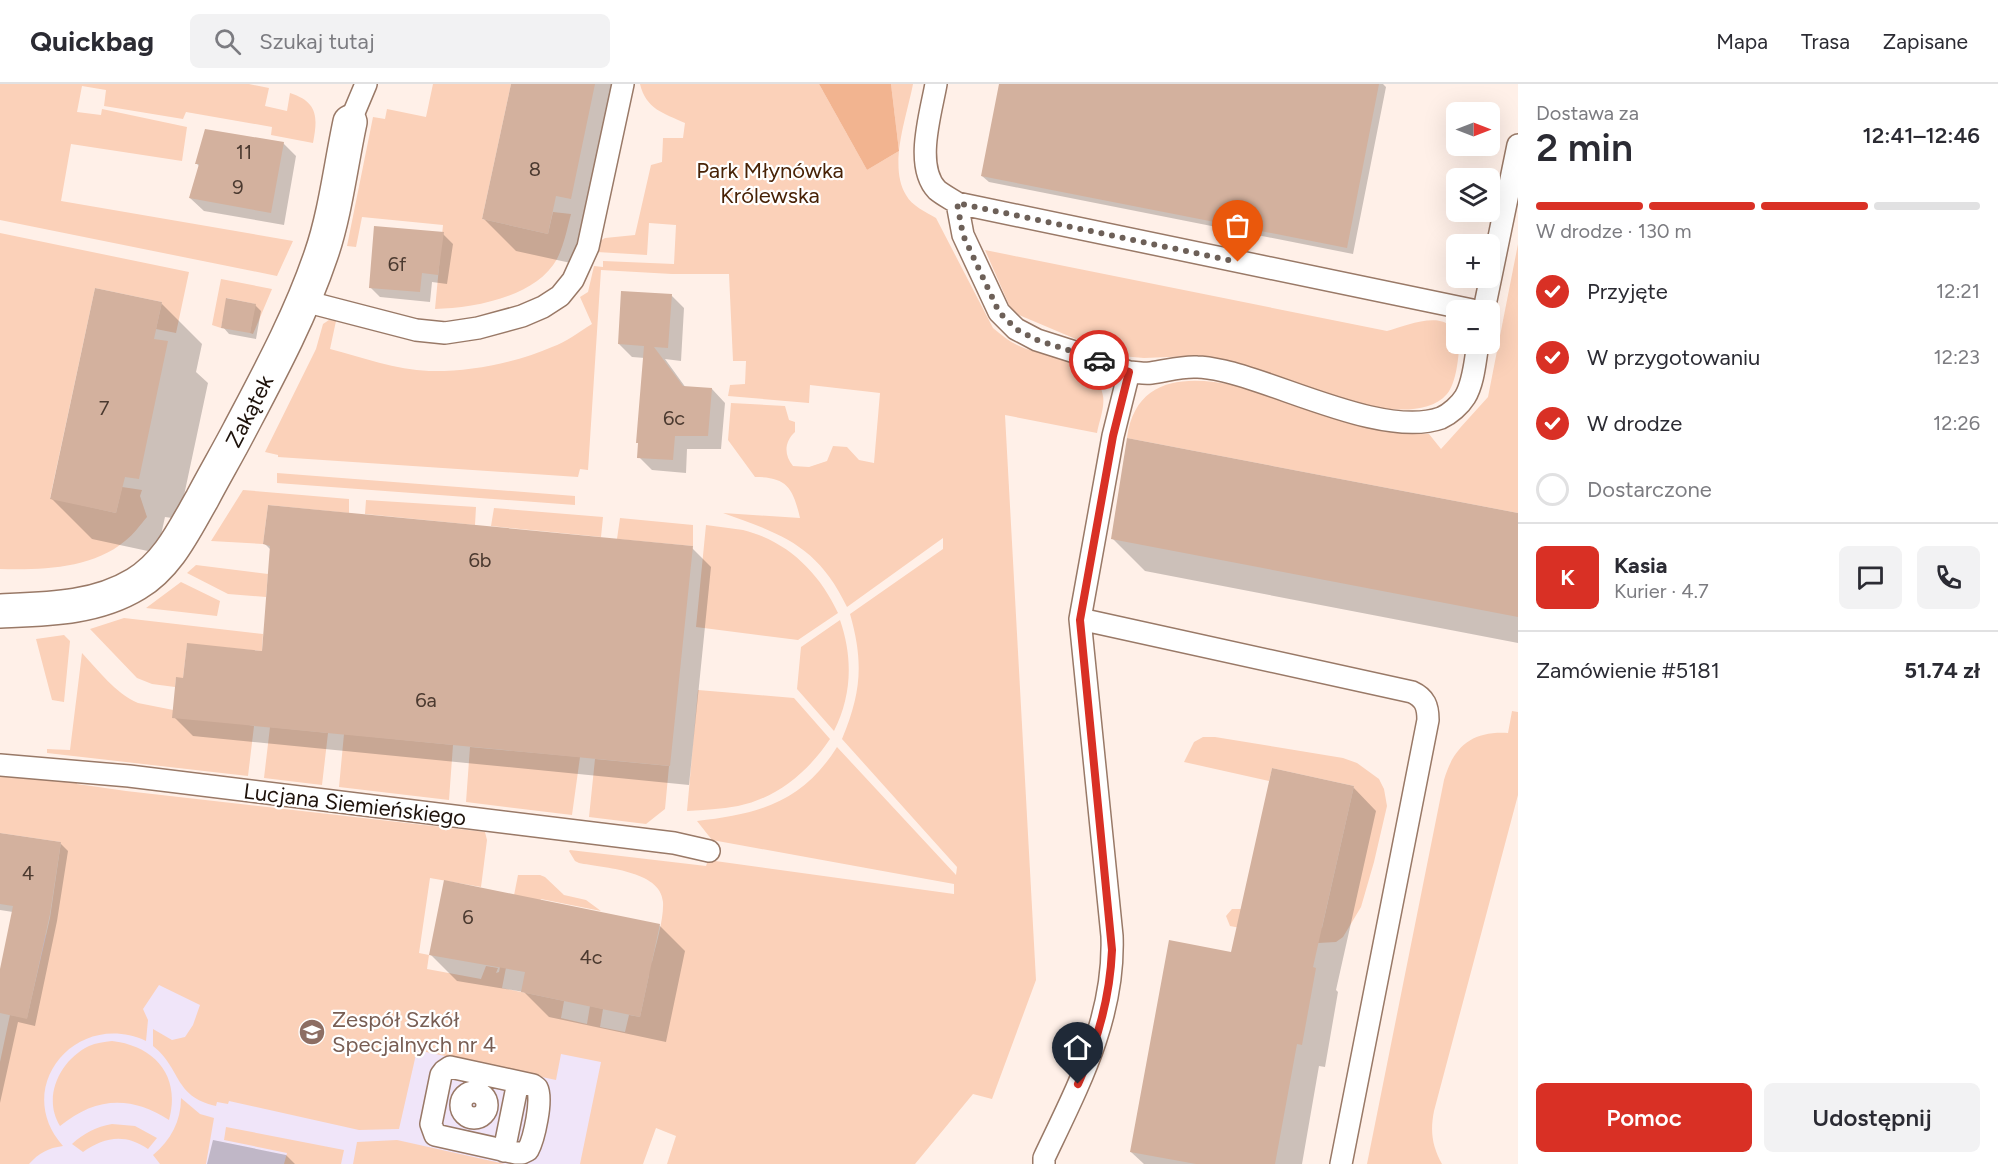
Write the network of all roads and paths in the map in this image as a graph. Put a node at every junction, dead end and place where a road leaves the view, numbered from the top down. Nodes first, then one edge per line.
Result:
1 (366, 84) edge
2 (623, 84) edge
3 (936, 84) edge
4 (350, 122) joint
5 (1518, 145) edge
6 (957, 203) junction
7 (1486, 300) edge
8 (304, 301) junction
9 (1446, 304) edge
10 (1476, 354) edge
11 (1129, 372) junction
12 (0, 610) edge
13 (1080, 620) junction
14 (0, 765) edge
15 (709, 851) dead end
16 (518, 1082) junction
17 (436, 1097) junction
18 (473, 1109) junction
19 (511, 1113) junction
20 (536, 1118) junction
21 (466, 1142) junction
22 (504, 1150) junction
23 (1044, 1164) edge
24 (1341, 1164) edge

1 - 4 lane, Zakątek
2 - 8 lane
3 - 6 lane
4 - 8 street, Zakątek
5 - 7 lane
6 - 9 lane
6 - 11 lane
8 - 12 street, Zakątek
10 - 11 lane
11 - 13 lane
13 - 23 lane
13 - 24 lane
14 - 15 lane, Lucjana Siemieńskiego
16 - 17 lane
16 - 19 lane
16 - 20 lane
17 - 18 lane
17 - 21 lane
18 - 19 lane
18 - 21 lane
19 - 20 lane
19 - 22 lane
20 - 22 lane
21 - 22 lane

